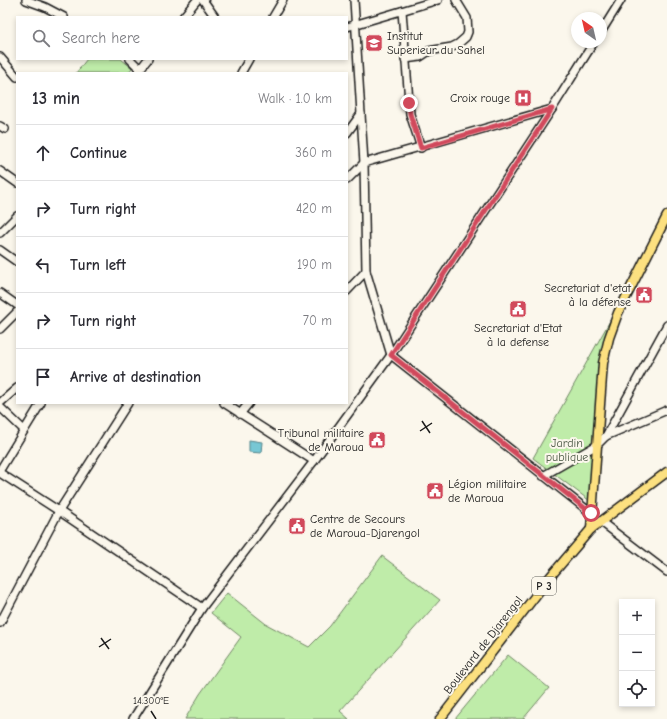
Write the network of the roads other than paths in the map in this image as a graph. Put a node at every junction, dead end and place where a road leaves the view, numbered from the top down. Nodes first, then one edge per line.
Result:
1 (26, 0) edge
2 (197, 0) edge
3 (204, 0) edge
4 (283, 0) edge
5 (354, 0) edge
6 (438, 0) edge
7 (456, 0) edge
8 (621, 0) edge
9 (416, 3) edge
10 (402, 11) junction
11 (62, 16) edge
12 (184, 16) edge
13 (214, 16) edge
14 (274, 16) edge
15 (607, 22) edge
16 (357, 24) junction
17 (348, 27) edge
18 (590, 48) edge
19 (0, 57) edge
20 (405, 59) junction
21 (131, 60) edge
22 (147, 60) edge
23 (246, 61) edge
24 (138, 71) edge
25 (241, 72) edge
26 (16, 76) edge
27 (552, 109) junction
28 (361, 114) junction
29 (348, 132) edge
30 (421, 148) junction
31 (364, 163) junction
32 (2, 175) edge
33 (348, 179) edge
34 (16, 182) edge
35 (667, 216) edge
36 (16, 217) edge
37 (0, 233) edge
38 (0, 250) edge
39 (16, 261) edge
40 (366, 271) junction
41 (348, 290) edge
42 (0, 293) edge
43 (16, 305) edge
44 (16, 313) edge
45 (667, 325) edge
46 (0, 329) edge
47 (391, 355) junction
48 (16, 389) edge
49 (0, 403) edge
50 (39, 404) edge
51 (127, 404) edge
52 (225, 404) edge
53 (248, 404) edge
54 (0, 407) edge
55 (667, 410) edge
56 (240, 414) junction
57 (24, 430) junction
58 (606, 436) junction
59 (597, 445) junction
60 (314, 461) junction
61 (0, 472) edge
62 (667, 472) edge
63 (543, 476) junction
64 (59, 510) junction
65 (591, 513) junction
66 (600, 521) junction
67 (591, 529) junction
68 (667, 572) edge
69 (202, 608) junction
70 (0, 623) edge
71 (133, 719) edge
72 (440, 719) edge

1 - 11 street
2 - 12 street
3 - 13 street
4 - 14 street
5 - 16 street
6 - 9 street
7 - 20 street
8 - 15 street
9 - 10 street
10 - 16 street
10 - 20 street
16 - 17 street
16 - 28 street
18 - 27 street
19 - 26 street
20 - 30 street
21 - 24 street
22 - 24 street
23 - 25 street
27 - 30 street
27 - 47 street
28 - 29 street
28 - 31 street
30 - 31 street
31 - 33 street
31 - 40 street
32 - 34 street
35 - 59 main road
36 - 37 street
38 - 39 street
40 - 41 street
40 - 47 street
42 - 43 street
44 - 46 street
45 - 58 street
47 - 60 street
47 - 63 street
48 - 49 street
50 - 57 street
51 - 64 street
52 - 56 street
53 - 56 street
54 - 57 street
55 - 58 street
56 - 60 street
57 - 61 street
58 - 59 street
59 - 63 street
59 - 65 main road
60 - 69 street
61 - 64 street
62 - 66 main road, Boulevard de Djarengol / P 3
63 - 65 street
64 - 69 street
64 - 70 street
65 - 67 main road
66 - 67 main road, Boulevard de Djarengol / P 3
66 - 68 street
67 - 72 main road, Boulevard de Djarengol / P 3
69 - 71 street

